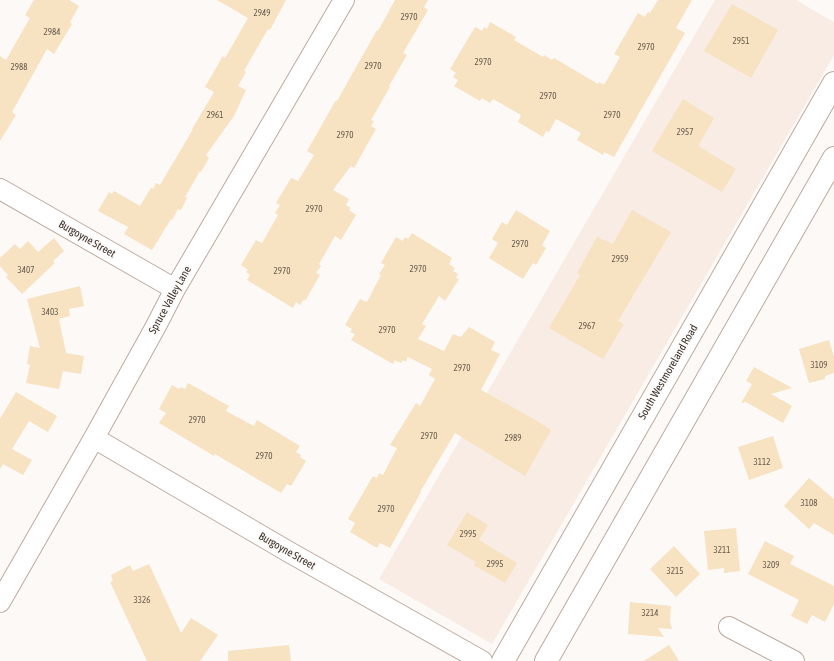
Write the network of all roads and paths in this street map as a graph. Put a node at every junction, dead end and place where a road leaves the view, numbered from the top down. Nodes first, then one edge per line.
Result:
1 (344, 0) edge
2 (834, 83) edge
3 (834, 158) edge
4 (0, 189) edge
5 (175, 289) junction
6 (94, 438) junction
7 (0, 602) edge
8 (729, 627) dead end
9 (482, 661) edge
10 (503, 661) edge
11 (546, 661) edge
12 (794, 661) edge

1 - 5 street, Spruce Valley Lane
2 - 10 main road, South Westmoreland Road
3 - 11 main road
4 - 5 street, Burgoyne Street
5 - 6 street, Spruce Valley Lane
6 - 7 street, Spruce Valley Lane
6 - 9 street, Burgoyne Street
8 - 12 street

